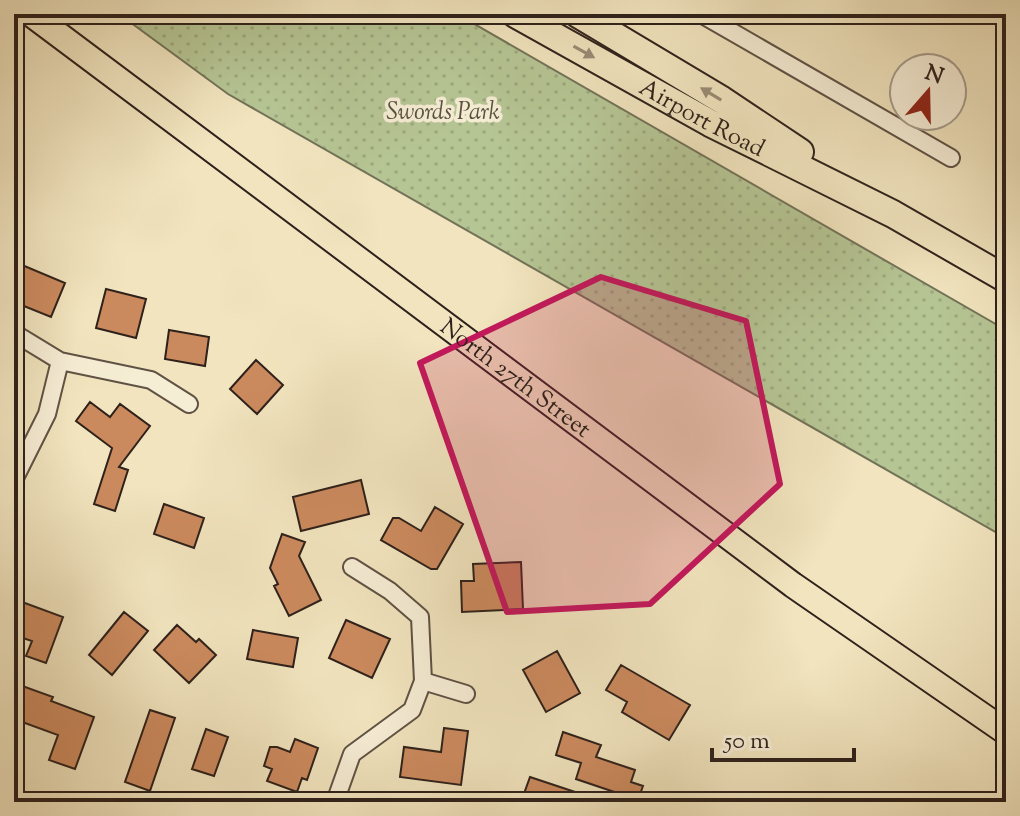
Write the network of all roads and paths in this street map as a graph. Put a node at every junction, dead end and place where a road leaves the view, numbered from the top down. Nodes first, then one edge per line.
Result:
1 (31, 14) edge
2 (515, 14) edge
3 (578, 14) edge
4 (701, 14) edge
5 (951, 158) dead end
6 (893, 214) junction
7 (1006, 279) edge
8 (14, 333) edge
9 (60, 361) junction
10 (189, 404) dead end
11 (14, 480) edge
12 (352, 567) dead end
13 (423, 681) junction
14 (466, 694) dead end
15 (1006, 732) edge
16 (335, 802) edge

1 - 15 main road, North 27th Street
2 -> 6 highway, Airport Road
6 -> 3 highway, Airport Road
4 - 5 street
6 - 7 highway, Airport Road
8 - 9 street
9 - 10 street
9 - 11 street
12 - 13 street
13 - 14 street
13 - 16 street

